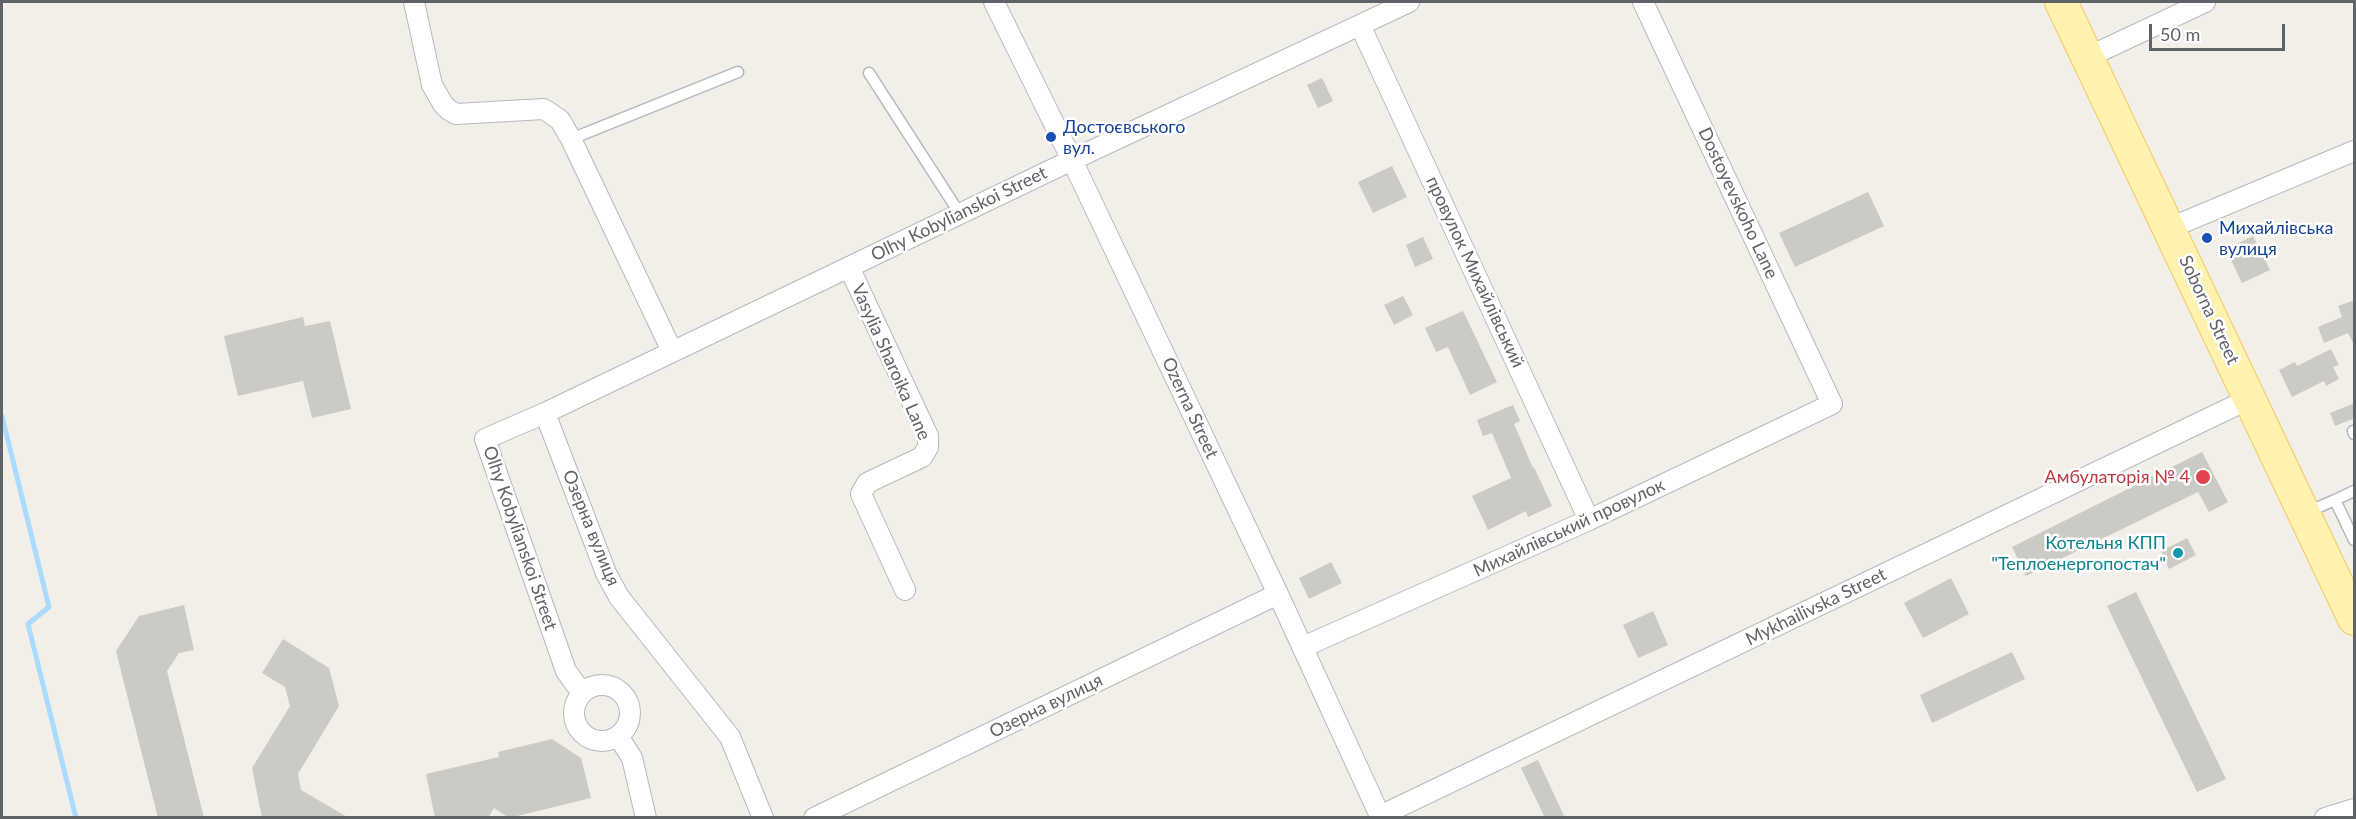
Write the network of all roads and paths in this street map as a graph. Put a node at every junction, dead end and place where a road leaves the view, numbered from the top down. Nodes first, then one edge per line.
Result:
1 (414, 2) edge
2 (994, 2) edge
3 (1409, 2) edge
4 (1643, 2) edge
5 (2061, 2) edge
6 (2205, 2) edge
7 (1360, 25) junction
8 (2088, 57) junction
9 (738, 72) dead end
10 (869, 74) dead end
11 (571, 139) junction
12 (2355, 151) edge
13 (1072, 160) junction
14 (960, 214) junction
15 (2170, 228) junction
16 (849, 267) junction
17 (672, 351) junction
18 (2251, 398) junction
19 (1832, 404) joint
20 (545, 413) junction
21 (2355, 491) edge
22 (2335, 500) junction
23 (2305, 513) junction
24 (1589, 520) junction
25 (2355, 540) edge
26 (904, 590) dead end
27 (1278, 594) junction
28 (2355, 620) edge
29 (1303, 647) junction
30 (582, 693) junction
31 (618, 736) junction
32 (2355, 809) edge
33 (1381, 817) edge
34 (646, 818) edge
35 (763, 818) edge
36 (814, 818) edge
37 (2325, 818) edge

1 - 11 street
2 - 13 street, Ozerna Street
3 - 7 street, Olhy Kobylianskoi Street
4 - 19 street, Dostoyevskoho Lane
5 - 8 main road, Soborna Street
6 - 8 street
7 - 13 street, Olhy Kobylianskoi Street
7 - 24 street, провулок Михайлівський
8 - 15 main road, Soborna Street
9 - 11 lane
10 - 14 lane
11 - 17 street
12 - 15 street
13 - 14 street, Olhy Kobylianskoi Street
13 - 27 street, Ozerna Street
14 - 16 street, Olhy Kobylianskoi Street
15 - 18 main road, Soborna Street
16 - 17 street, Olhy Kobylianskoi Street
16 - 26 street, Vasylia Sharoika Lane
17 - 20 street, Olhy Kobylianskoi Street
18 - 23 main road, Soborna Street
18 - 33 street, Mykhailivska Street
19 - 24 street, Михайлівський провулок
20 - 30 street, Olhy Kobylianskoi Street
20 - 35 street, Озерна вулиця
21 - 22 lane
22 - 23 lane
22 - 25 lane
23 - 28 main road, Soborna Street
24 - 29 street, Михайлівський провулок
27 - 29 street, Ozerna Street
27 - 36 street, Озерна вулиця
29 - 33 street, Ozerna Street
30 - 31 street
30 - 31 street
31 - 34 street
32 - 37 street

